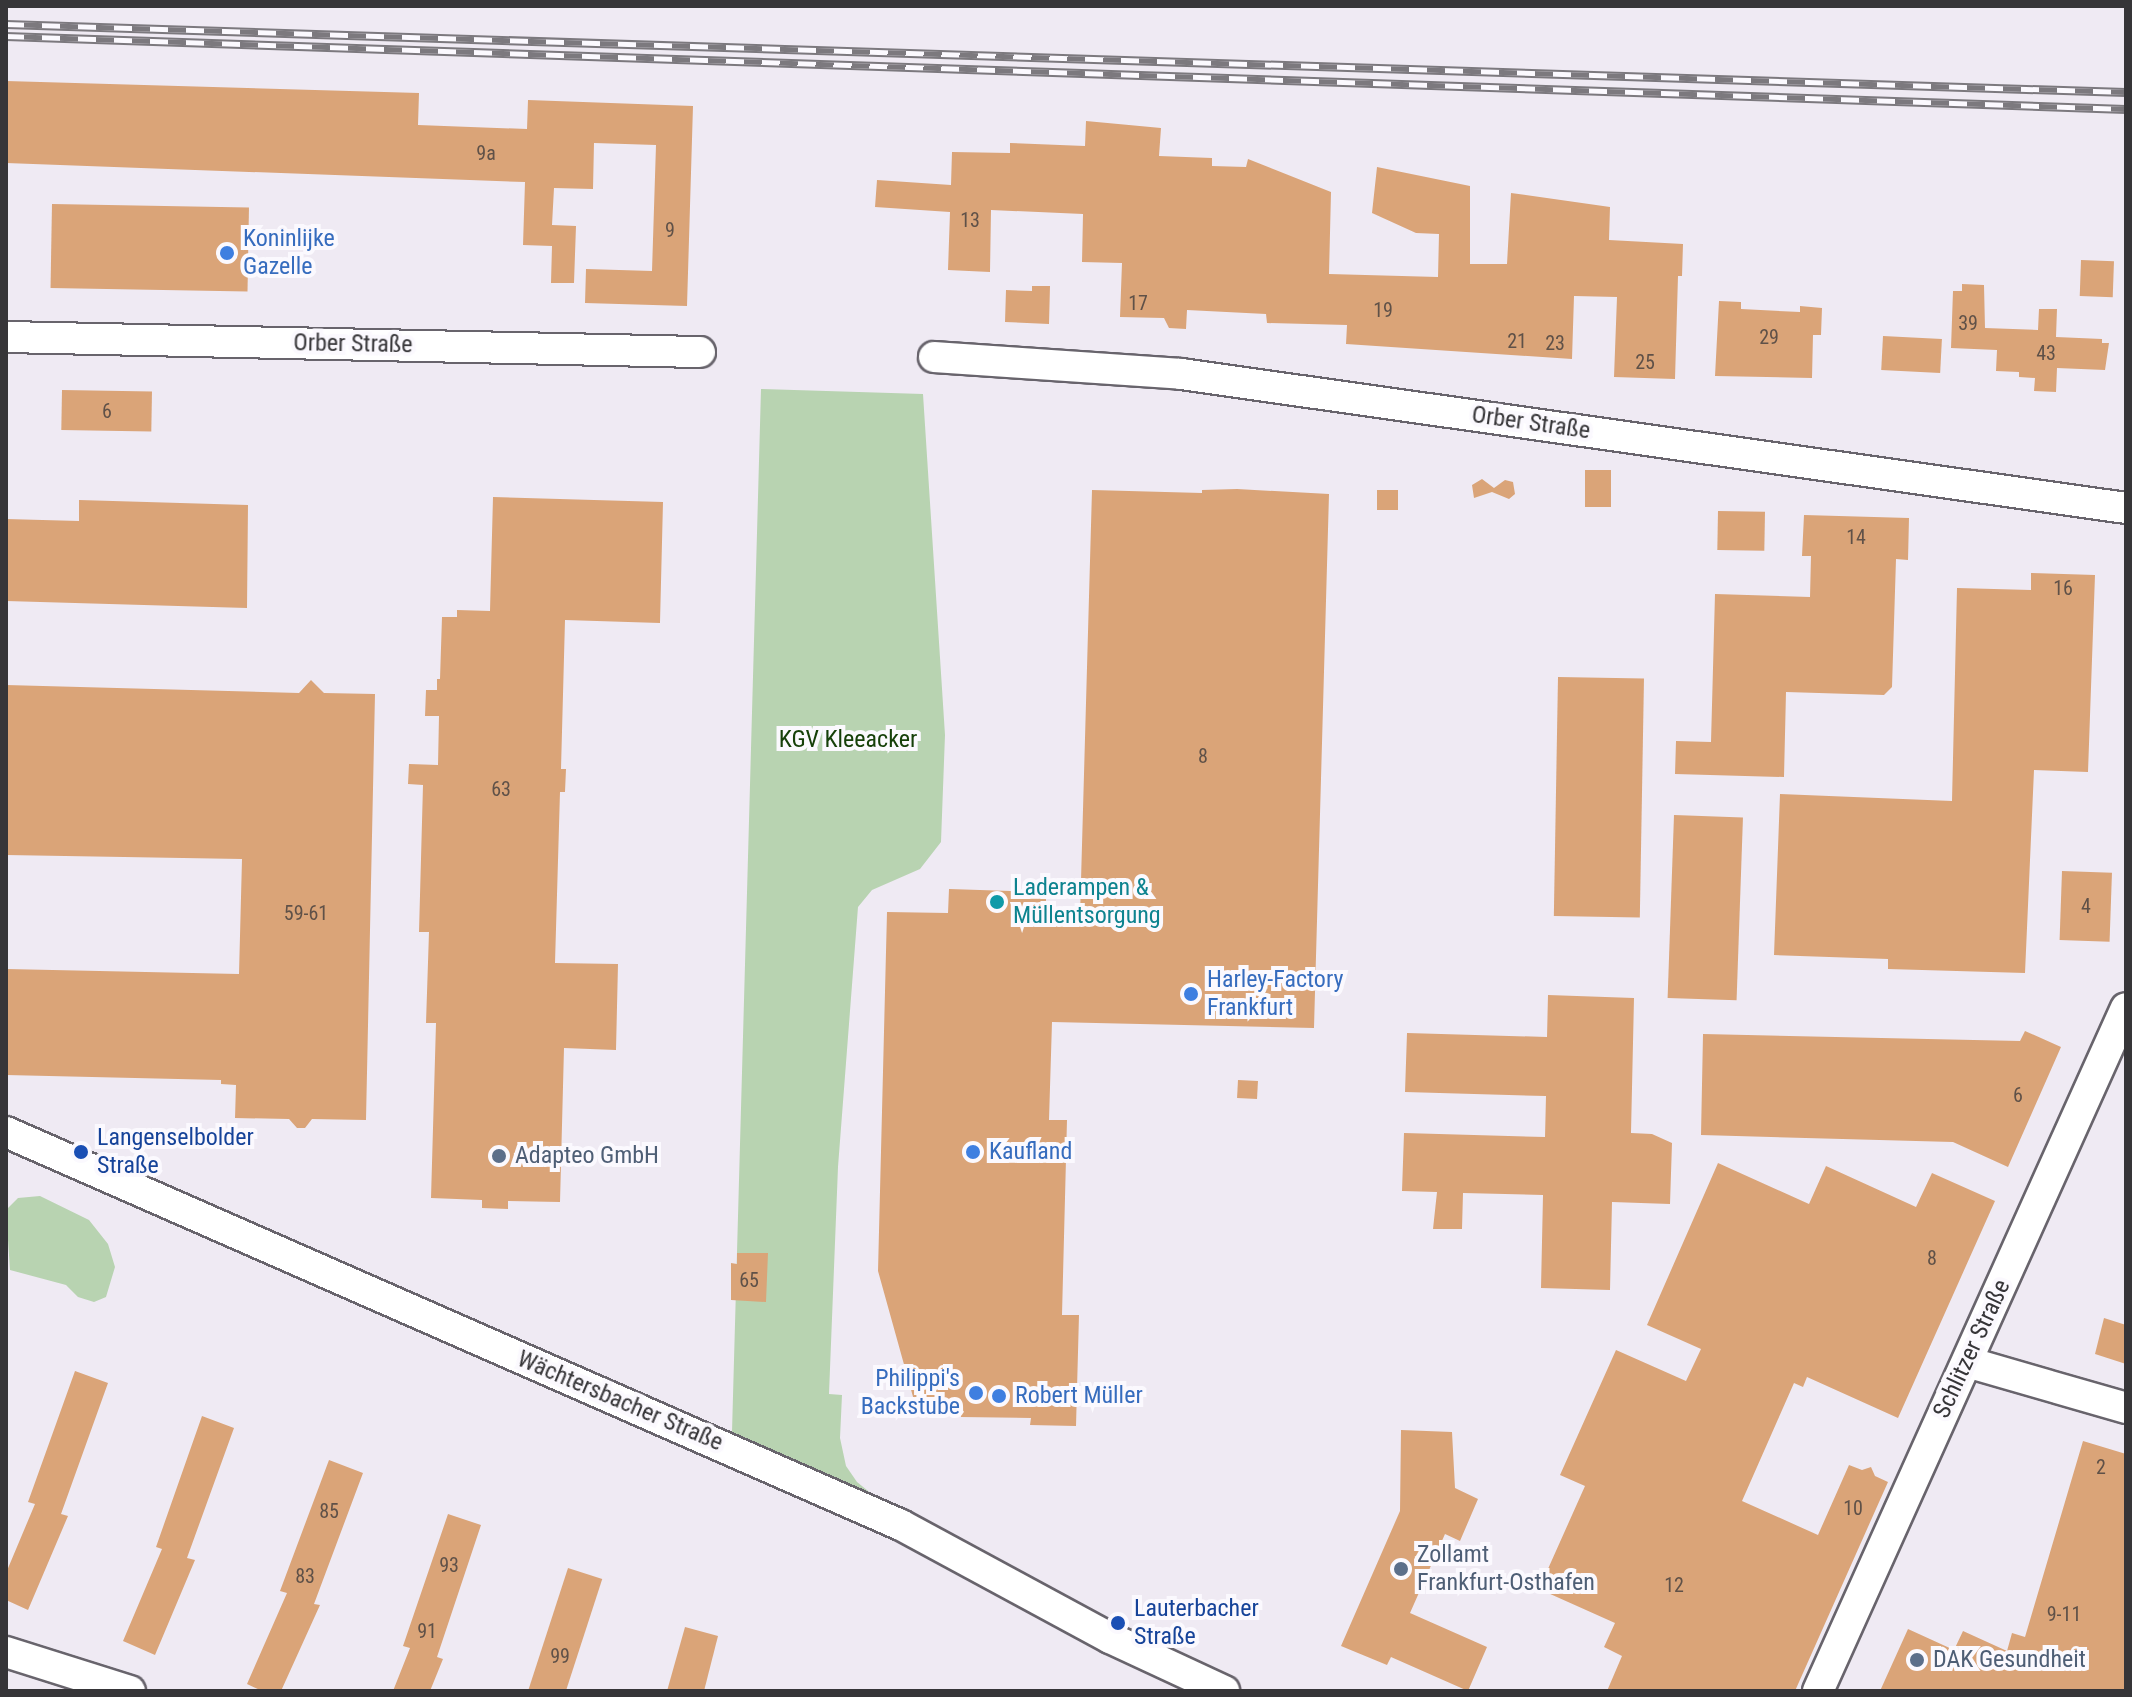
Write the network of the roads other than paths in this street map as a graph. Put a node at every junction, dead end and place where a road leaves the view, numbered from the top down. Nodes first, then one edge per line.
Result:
1 (6, 337) edge
2 (700, 352) dead end
3 (934, 357) dead end
4 (2126, 508) edge
5 (2126, 1008) edge
6 (6, 1132) edge
7 (1967, 1362) junction
8 (2126, 1408) edge
9 (6, 1652) edge
10 (130, 1691) edge
11 (1224, 1691) edge
12 (1818, 1691) edge

1 - 2 street, Orber Straße
3 - 4 street, Orber Straße
5 - 7 street, Schlitzer Straße
6 - 11 street, Wächtersbacher Straße
7 - 8 street
7 - 12 street, Schlitzer Straße
9 - 10 street

